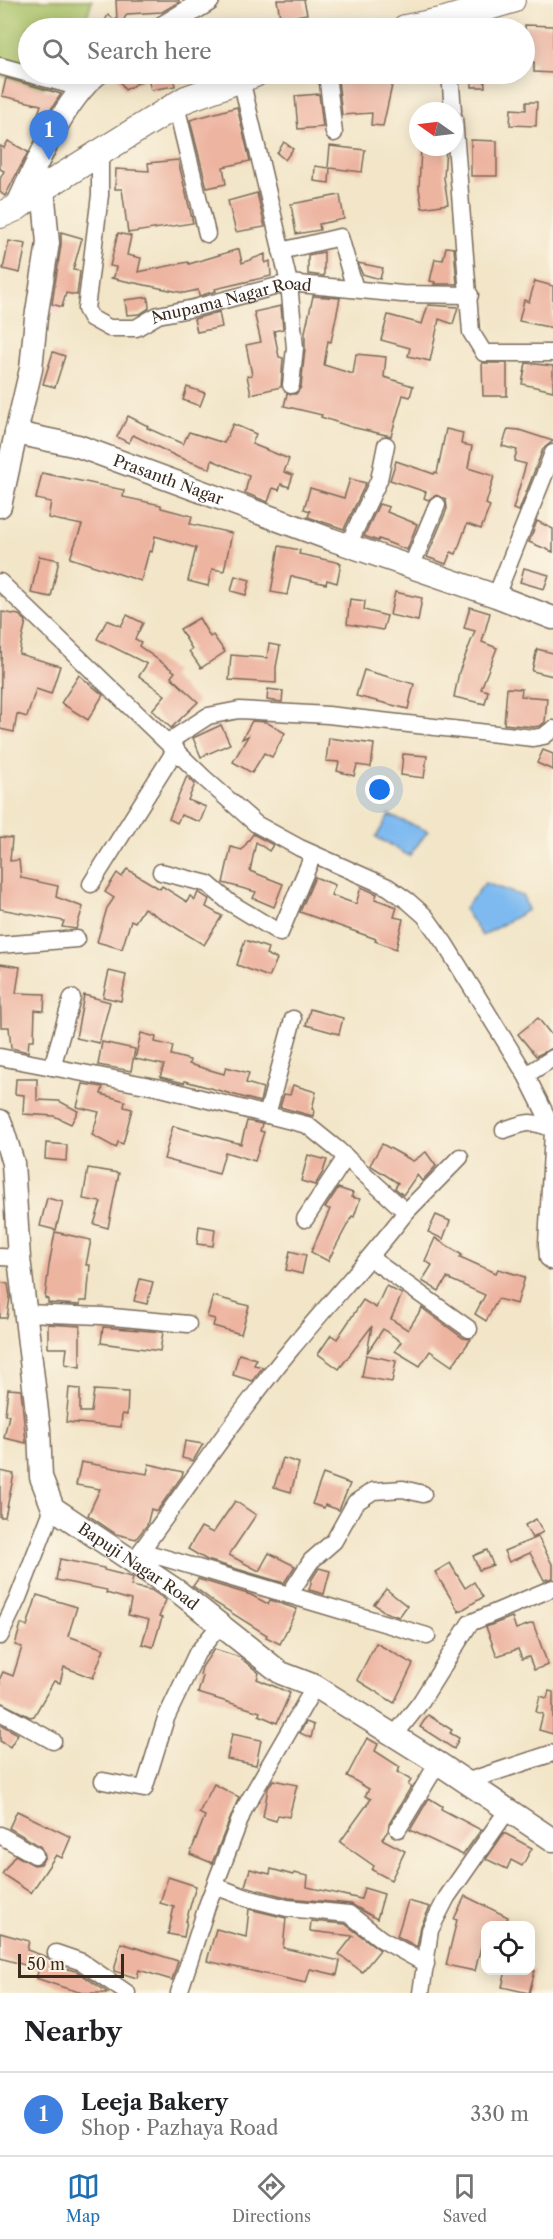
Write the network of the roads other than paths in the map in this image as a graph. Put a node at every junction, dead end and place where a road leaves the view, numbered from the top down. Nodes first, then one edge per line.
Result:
1 (512, 0) edge
2 (206, 1) edge
3 (178, 18) edge
4 (462, 18) edge
5 (0, 66) edge
6 (18, 69) edge
7 (87, 84) edge
8 (226, 84) edge
9 (250, 84) edge
10 (328, 84) edge
11 (451, 84) edge
12 (452, 102) edge
13 (176, 105) junction
14 (334, 134) dead end
15 (100, 152) junction
16 (457, 156) edge
17 (43, 188) junction
18 (8, 212) edge
19 (207, 234) dead end
20 (281, 251) junction
21 (289, 283) junction
22 (355, 289) junction
23 (470, 295) junction
24 (553, 353) edge
25 (291, 385) dead end
26 (16, 433) junction
27 (387, 445) dead end
28 (552, 459) edge
29 (437, 505) dead end
30 (0, 506) edge
31 (348, 546) junction
32 (411, 567) junction
33 (0, 582) edge
34 (495, 596) junction
35 (553, 618) edge
36 (553, 729) edge
37 (172, 745) junction
38 (313, 855) junction
39 (161, 872) dead end
40 (92, 884) dead end
41 (77, 939) dead end
42 (0, 945) edge
43 (72, 998) dead end
44 (293, 1019) dead end
45 (0, 1057) edge
46 (553, 1058) edge
47 (52, 1067) junction
48 (526, 1075) junction
49 (267, 1114) junction
50 (0, 1121) edge
51 (504, 1130) dead end
52 (553, 1130) edge
53 (346, 1157) junction
54 (460, 1157) dead end
55 (406, 1212) junction
56 (305, 1220) dead end
57 (9, 1258) edge
58 (370, 1258) junction
59 (553, 1262) edge
60 (25, 1313) junction
61 (188, 1324) dead end
62 (469, 1329) dead end
63 (423, 1494) dead end
64 (53, 1508) junction
65 (137, 1556) junction
66 (553, 1588) edge
67 (289, 1595) junction
68 (220, 1625) junction
69 (0, 1636) edge
70 (427, 1636) dead end
71 (315, 1686) junction
72 (0, 1712) edge
73 (394, 1736) junction
74 (53, 1741) dead end
75 (553, 1753) edge
76 (438, 1763) junction
77 (104, 1780) dead end
78 (465, 1782) junction
79 (507, 1811) junction
80 (398, 1829) dead end
81 (0, 1835) edge
82 (553, 1840) edge
83 (35, 1855) dead end
84 (215, 1886) junction
85 (56, 1953) dead end
86 (426, 1964) junction
87 (128, 1993) edge
88 (179, 1993) edge
89 (421, 1993) edge

1 - 4 main road
2 - 3 street
5 - 6 street
7 - 18 street
8 - 13 main road
9 - 20 street
10 - 14 street
11 - 12 street
13 - 15 main road
13 - 19 street
15 - 17 main road
15 - 21 street, Anupama Nagar Road
16 - 23 street
17 - 18 main road
17 - 26 street
20 - 21 street
20 - 22 street
21 - 22 street, Anupama Nagar Road
21 - 25 street
22 - 23 street, Anupama Nagar Road
23 - 24 street
26 - 30 street
26 - 31 street, Prasanth Nagar
27 - 31 street
28 - 34 street
29 - 32 street
31 - 32 street, Prasanth Nagar
32 - 34 street, Prasanth Nagar
33 - 37 street
34 - 35 street, Prasanth Nagar
36 - 37 street
37 - 38 street
37 - 40 street
38 - 39 street
38 - 48 street
41 - 42 street
43 - 47 street
44 - 49 street
45 - 47 street
46 - 48 street
47 - 49 street
48 - 52 street
49 - 53 street
50 - 57 street
51 - 52 street
52 - 59 street
53 - 55 street
53 - 56 street
54 - 55 street
55 - 58 street
57 - 60 street
58 - 62 street
58 - 65 street
60 - 61 street
60 - 64 street
63 - 67 street
64 - 65 street, Bapuji Nagar Road
64 - 69 street
65 - 67 street
65 - 68 street, Bapuji Nagar Road
66 - 73 street
67 - 70 street
68 - 71 street, Bapuji Nagar Road
68 - 77 street
71 - 73 street, Bapuji Nagar Road
71 - 84 street
72 - 74 street
73 - 76 street, Bapuji Nagar Road
75 - 78 street
76 - 78 street, Bapuji Nagar Road
76 - 80 street
78 - 79 street, Bapuji Nagar Road
79 - 82 street, Bapuji Nagar Road
79 - 86 street
81 - 83 street
84 - 86 street
84 - 88 street
85 - 87 street
86 - 89 street

